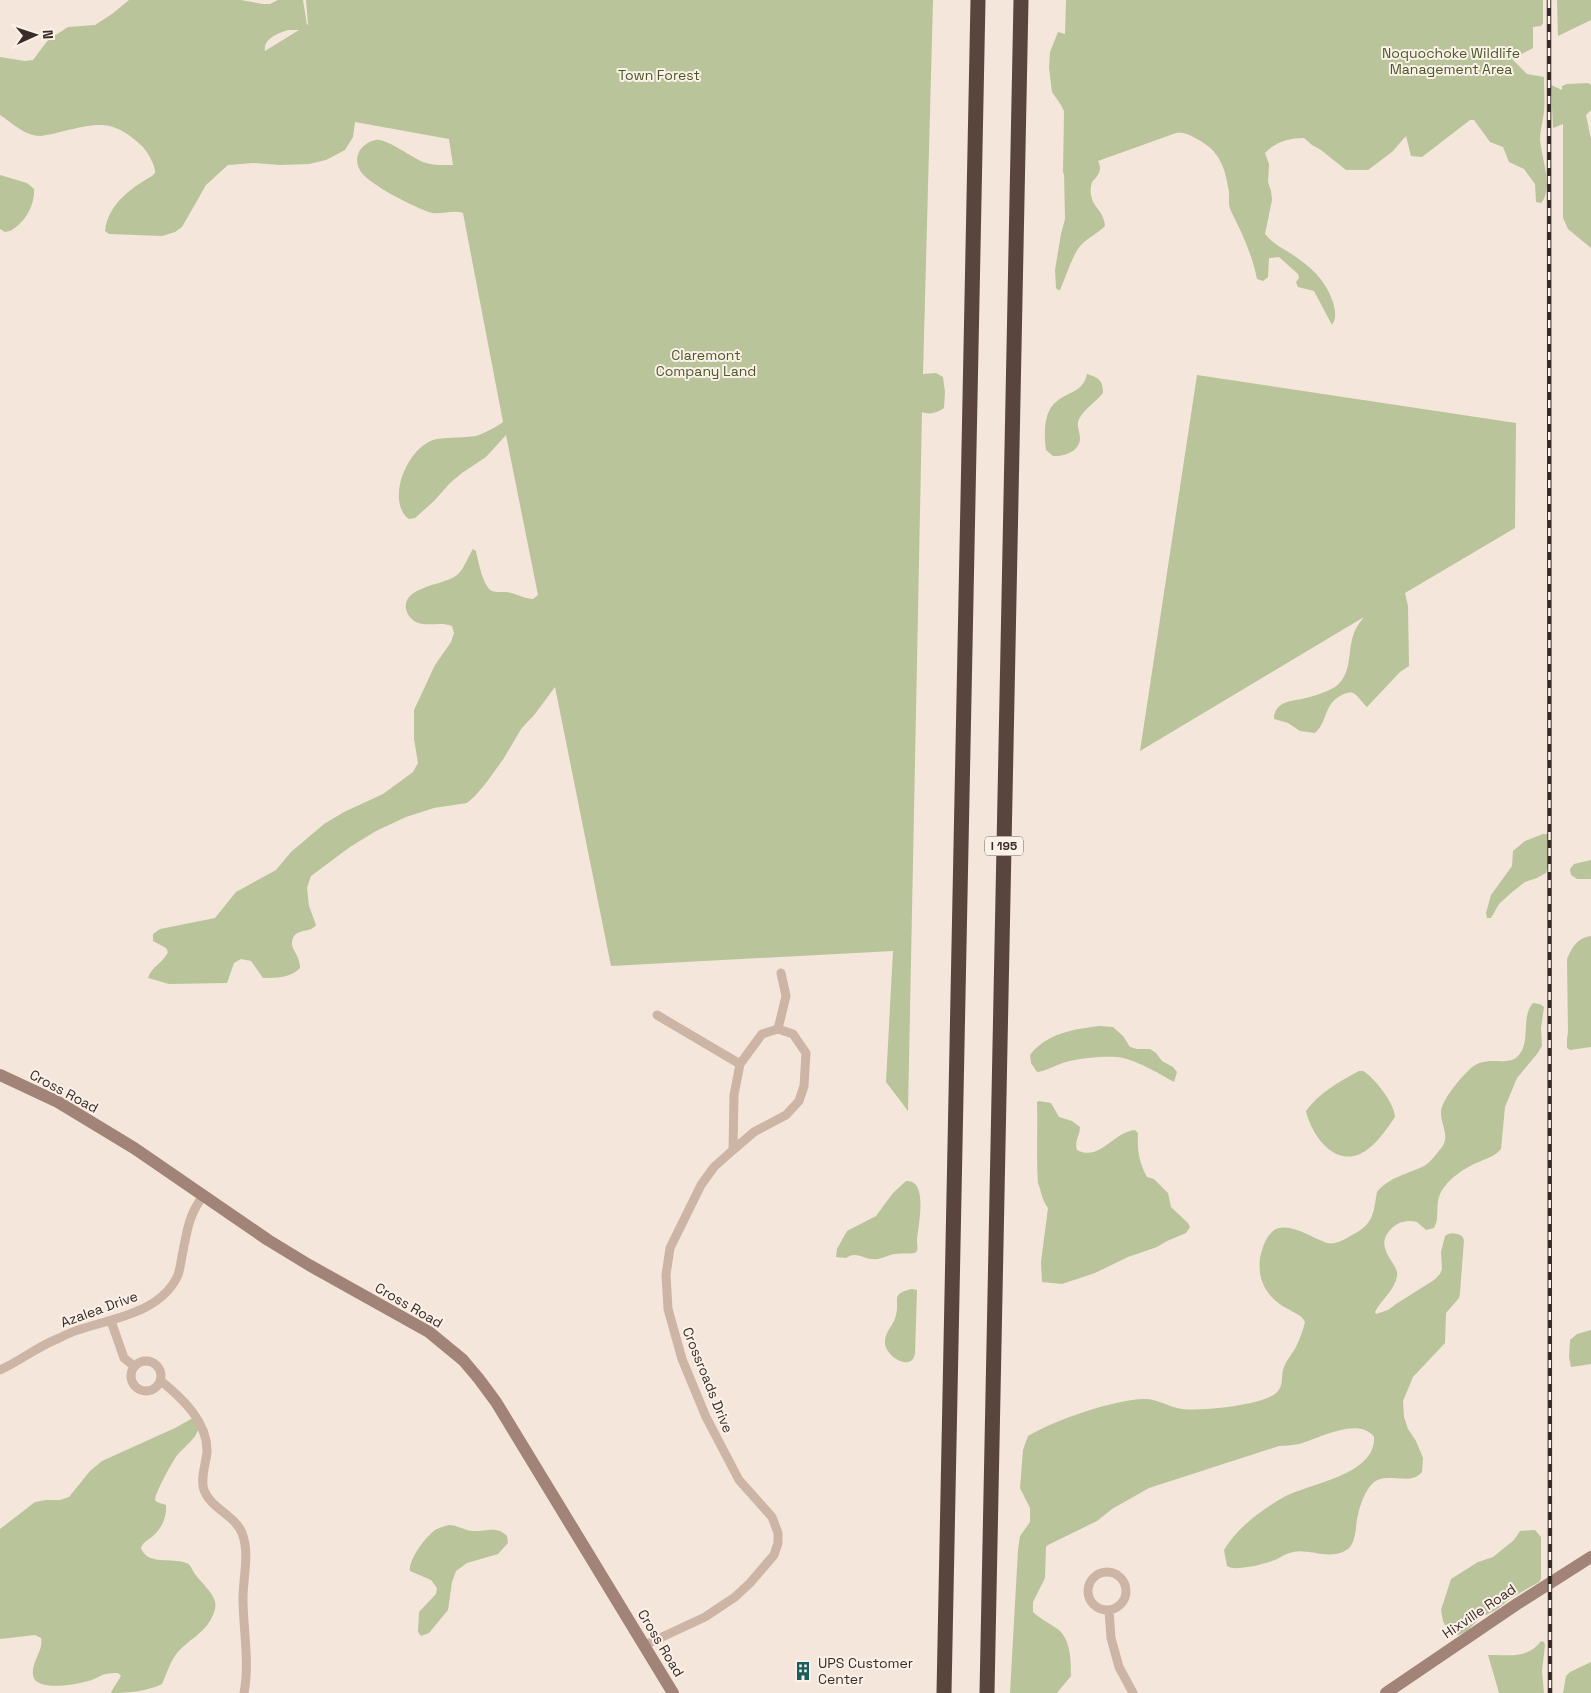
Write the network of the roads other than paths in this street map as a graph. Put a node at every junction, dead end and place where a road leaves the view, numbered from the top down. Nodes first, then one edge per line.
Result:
1 (978, 0) edge
2 (1021, 0) edge
3 (781, 973) dead end
4 (657, 1015) dead end
5 (778, 1029) junction
6 (740, 1064) junction
7 (0, 1075) edge
8 (733, 1150) junction
9 (203, 1196) junction
10 (111, 1321) junction
11 (134, 1366) junction
12 (0, 1370) edge
13 (161, 1381) junction
14 (1591, 1557) edge
15 (1109, 1610) junction
16 (645, 1645) junction
17 (244, 1693) edge
18 (673, 1693) edge
19 (944, 1693) edge
20 (987, 1693) edge
21 (1133, 1693) edge
22 (1386, 1693) edge

1 - 19 highway
2 - 20 highway, I 195
3 - 5 street
4 - 6 street
5 - 6 street
5 - 8 street, Crossroads Drive
6 - 8 street
7 - 9 street, Cross Road
8 - 16 street, Crossroads Drive
9 - 10 street, Azalea Drive
9 - 16 street, Cross Road
10 - 11 street
10 - 12 street, Azalea Drive
11 - 13 street
11 - 13 street
13 - 17 street
14 - 22 street, Hixville Road
15 - 15 street
15 - 21 street
16 - 18 street, Cross Road

